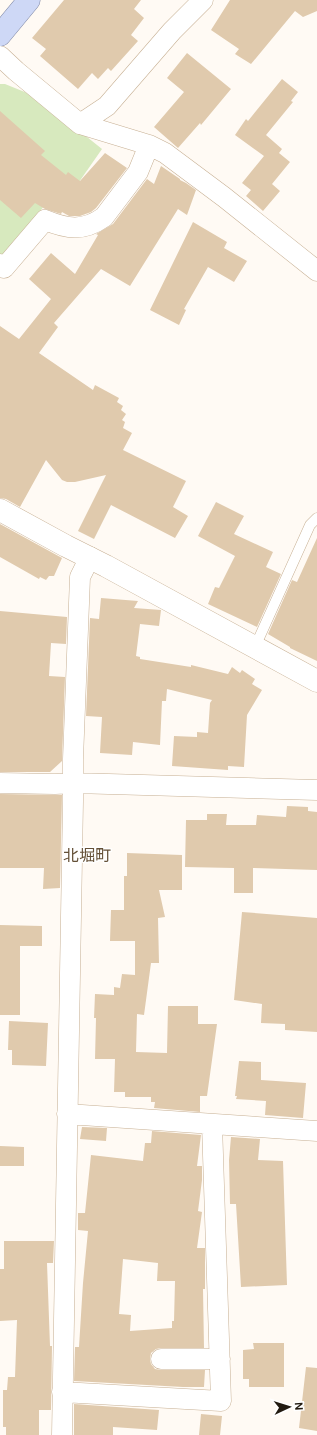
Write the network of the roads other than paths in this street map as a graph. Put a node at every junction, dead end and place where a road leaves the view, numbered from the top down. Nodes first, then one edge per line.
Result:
1 (29, 0) edge
2 (203, 0) edge
3 (0, 35) edge
4 (0, 56) edge
5 (80, 124) junction
6 (149, 145) junction
7 (0, 264) edge
8 (317, 271) edge
9 (0, 510) edge
10 (317, 518) edge
11 (90, 557) junction
12 (255, 647) junction
13 (317, 680) edge
14 (0, 783) edge
15 (74, 783) junction
16 (317, 790) edge
17 (67, 1114) junction
18 (212, 1124) junction
19 (317, 1131) edge
20 (161, 1359) dead end
21 (220, 1359) junction
22 (62, 1392) junction
23 (62, 1435) edge

1 - 3 main road
2 - 5 street
4 - 5 street
5 - 6 street
6 - 7 street
6 - 8 street
9 - 11 street
10 - 12 lane
11 - 12 street
11 - 15 street
12 - 13 street
14 - 15 street
15 - 16 street
15 - 17 street
17 - 18 street
17 - 22 street
18 - 19 street
18 - 21 street
20 - 21 street
21 - 22 street
22 - 23 street

